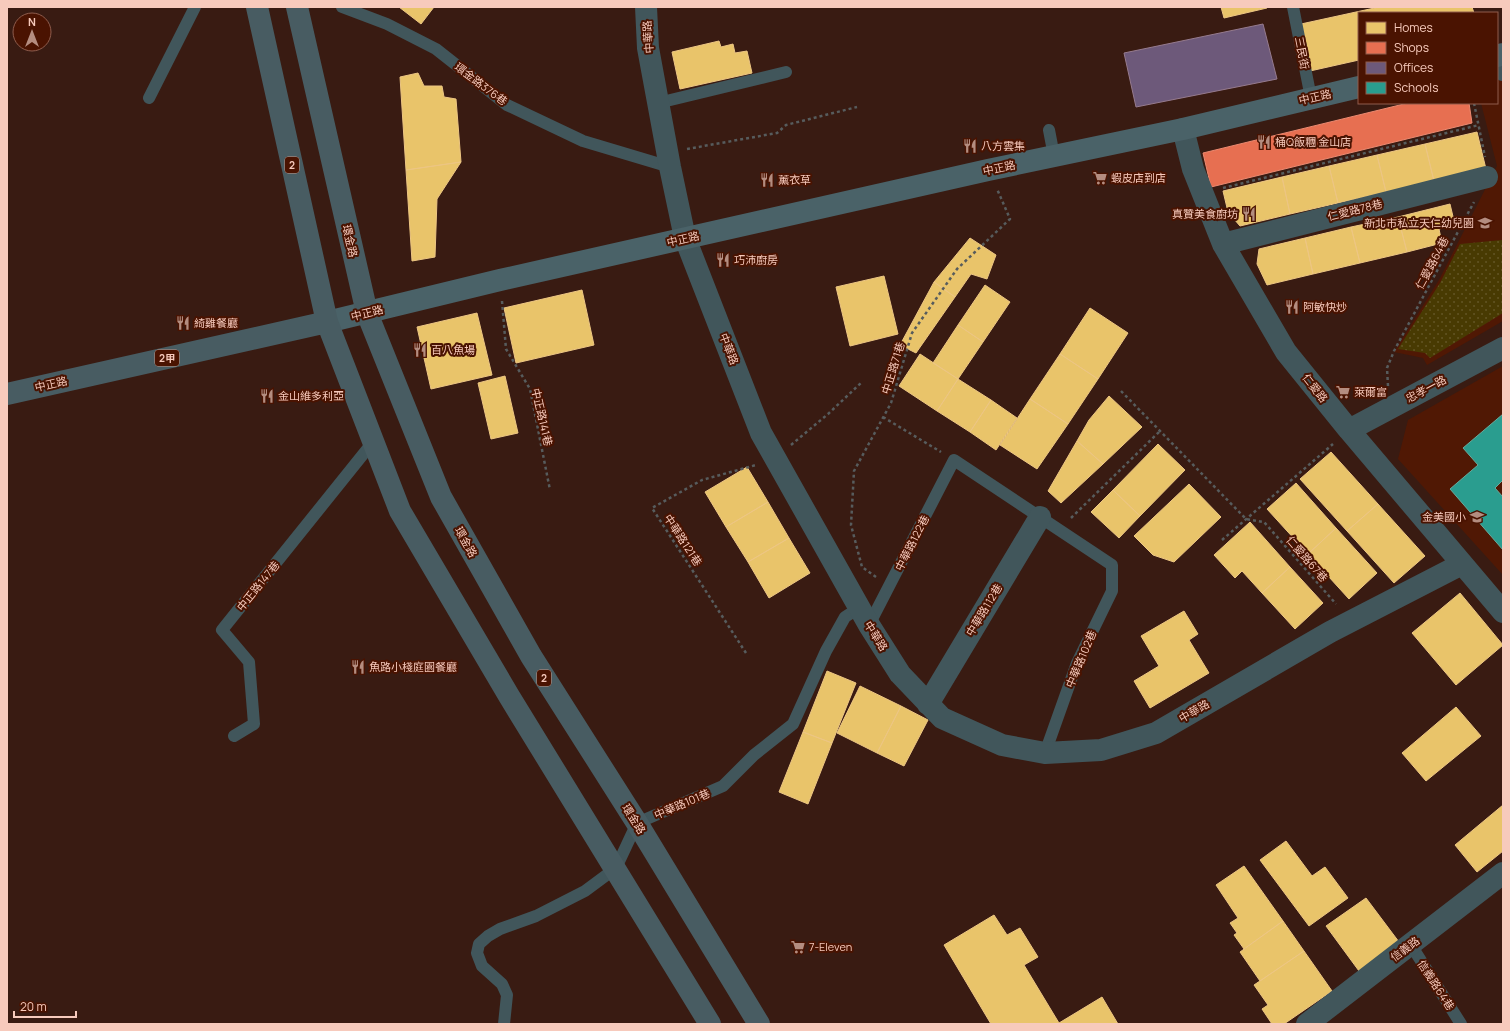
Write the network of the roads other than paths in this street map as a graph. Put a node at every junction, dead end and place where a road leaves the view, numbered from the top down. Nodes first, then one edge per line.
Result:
1 (195, 7) edge
2 (257, 7) edge
3 (297, 7) edge
4 (342, 7) edge
5 (646, 7) edge
6 (1293, 7) edge
7 (786, 72) dead end
8 (1358, 87) edge
9 (149, 98) dead end
10 (1311, 98) junction
11 (658, 103) junction
12 (1183, 129) junction
13 (1049, 130) dead end
14 (1054, 156) junction
15 (668, 160) junction
16 (1487, 177) road end
17 (685, 238) junction
18 (1223, 244) junction
19 (367, 313) junction
20 (327, 322) junction
21 (1503, 348) edge
22 (7, 394) edge
23 (1349, 430) junction
24 (373, 442) junction
25 (1040, 517) junction
26 (1462, 564) junction
27 (1503, 612) edge
28 (864, 616) junction
29 (928, 704) junction
30 (234, 736) dead end
31 (1045, 753) junction
32 (637, 824) junction
33 (616, 868) junction
34 (1503, 873) edge
35 (1411, 945) junction
36 (504, 1024) edge
37 (710, 1024) edge
38 (759, 1024) edge
39 (1307, 1024) edge
40 (1461, 1024) edge

1 - 9 lane
2 - 20 main road, 2
3 - 19 main road, 環金路 / 2
4 - 15 lane, 環金路376巷
5 - 11 street, 中華路
6 - 10 lane, 三民街
7 - 11 lane
8 - 10 street, 中正路
10 - 12 street, 中正路
11 - 15 street, 中華路
12 - 14 street, 中正路
12 - 18 street, 仁愛路
13 - 14 lane
14 - 17 street, 中正路
15 - 17 street, 中華路
16 - 18 street, 仁愛路78巷
17 - 19 street, 中正路
17 - 28 street, 中華路
18 - 23 street, 仁愛路
19 - 20 street, 中正路
19 - 32 main road, 環金路 / 2
20 - 22 main road, 中正路 / 2甲
20 - 24 main road, 2
21 - 23 street, 忠孝一路
23 - 26 street, 仁愛路
24 - 30 lane, 中正路147巷
24 - 33 main road, 2
25 - 28 lane, 中華路122巷
25 - 29 street, 中華路112巷
25 - 31 lane, 中華路102巷
26 - 27 street, 仁愛路
26 - 31 street, 中華路
28 - 29 street, 中華路
28 - 32 lane, 中華路101巷
29 - 31 street, 中華路
32 - 33 lane
32 - 38 main road, 環金路 / 2
33 - 36 lane
33 - 37 main road, 2
34 - 35 street, 信義路
35 - 39 street, 信義路
35 - 40 lane, 信義路64巷

